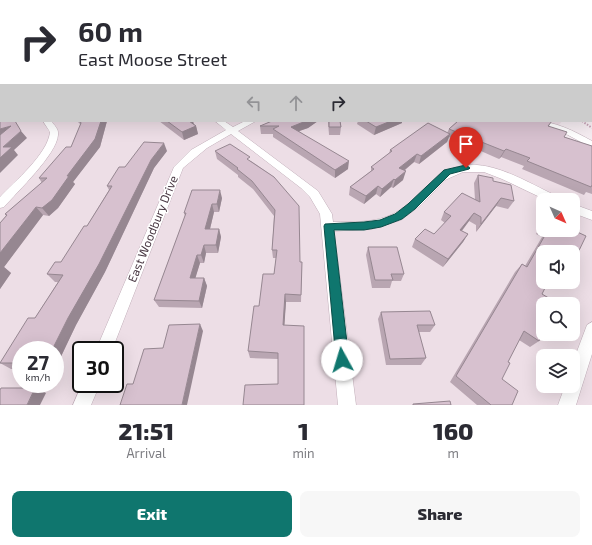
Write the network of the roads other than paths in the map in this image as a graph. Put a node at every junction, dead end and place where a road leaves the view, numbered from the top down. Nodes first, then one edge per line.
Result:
1 (48, 122) edge
2 (221, 122) edge
3 (250, 122) edge
4 (541, 122) edge
5 (234, 130) junction
6 (592, 145) edge
7 (539, 193) edge
8 (0, 204) edge
9 (580, 211) edge
10 (592, 216) edge
11 (329, 226) junction
12 (592, 330) edge
13 (108, 341) edge
14 (87, 393) edge
15 (82, 405) edge
16 (347, 405) edge
17 (567, 405) edge

1 - 8 street
2 - 5 street
3 - 5 street, East Woodbury Drive
4 - 6 street
5 - 11 street
5 - 13 street, East Woodbury Drive
7 - 11 street
9 - 10 street
11 - 16 street
12 - 17 street
14 - 15 street

